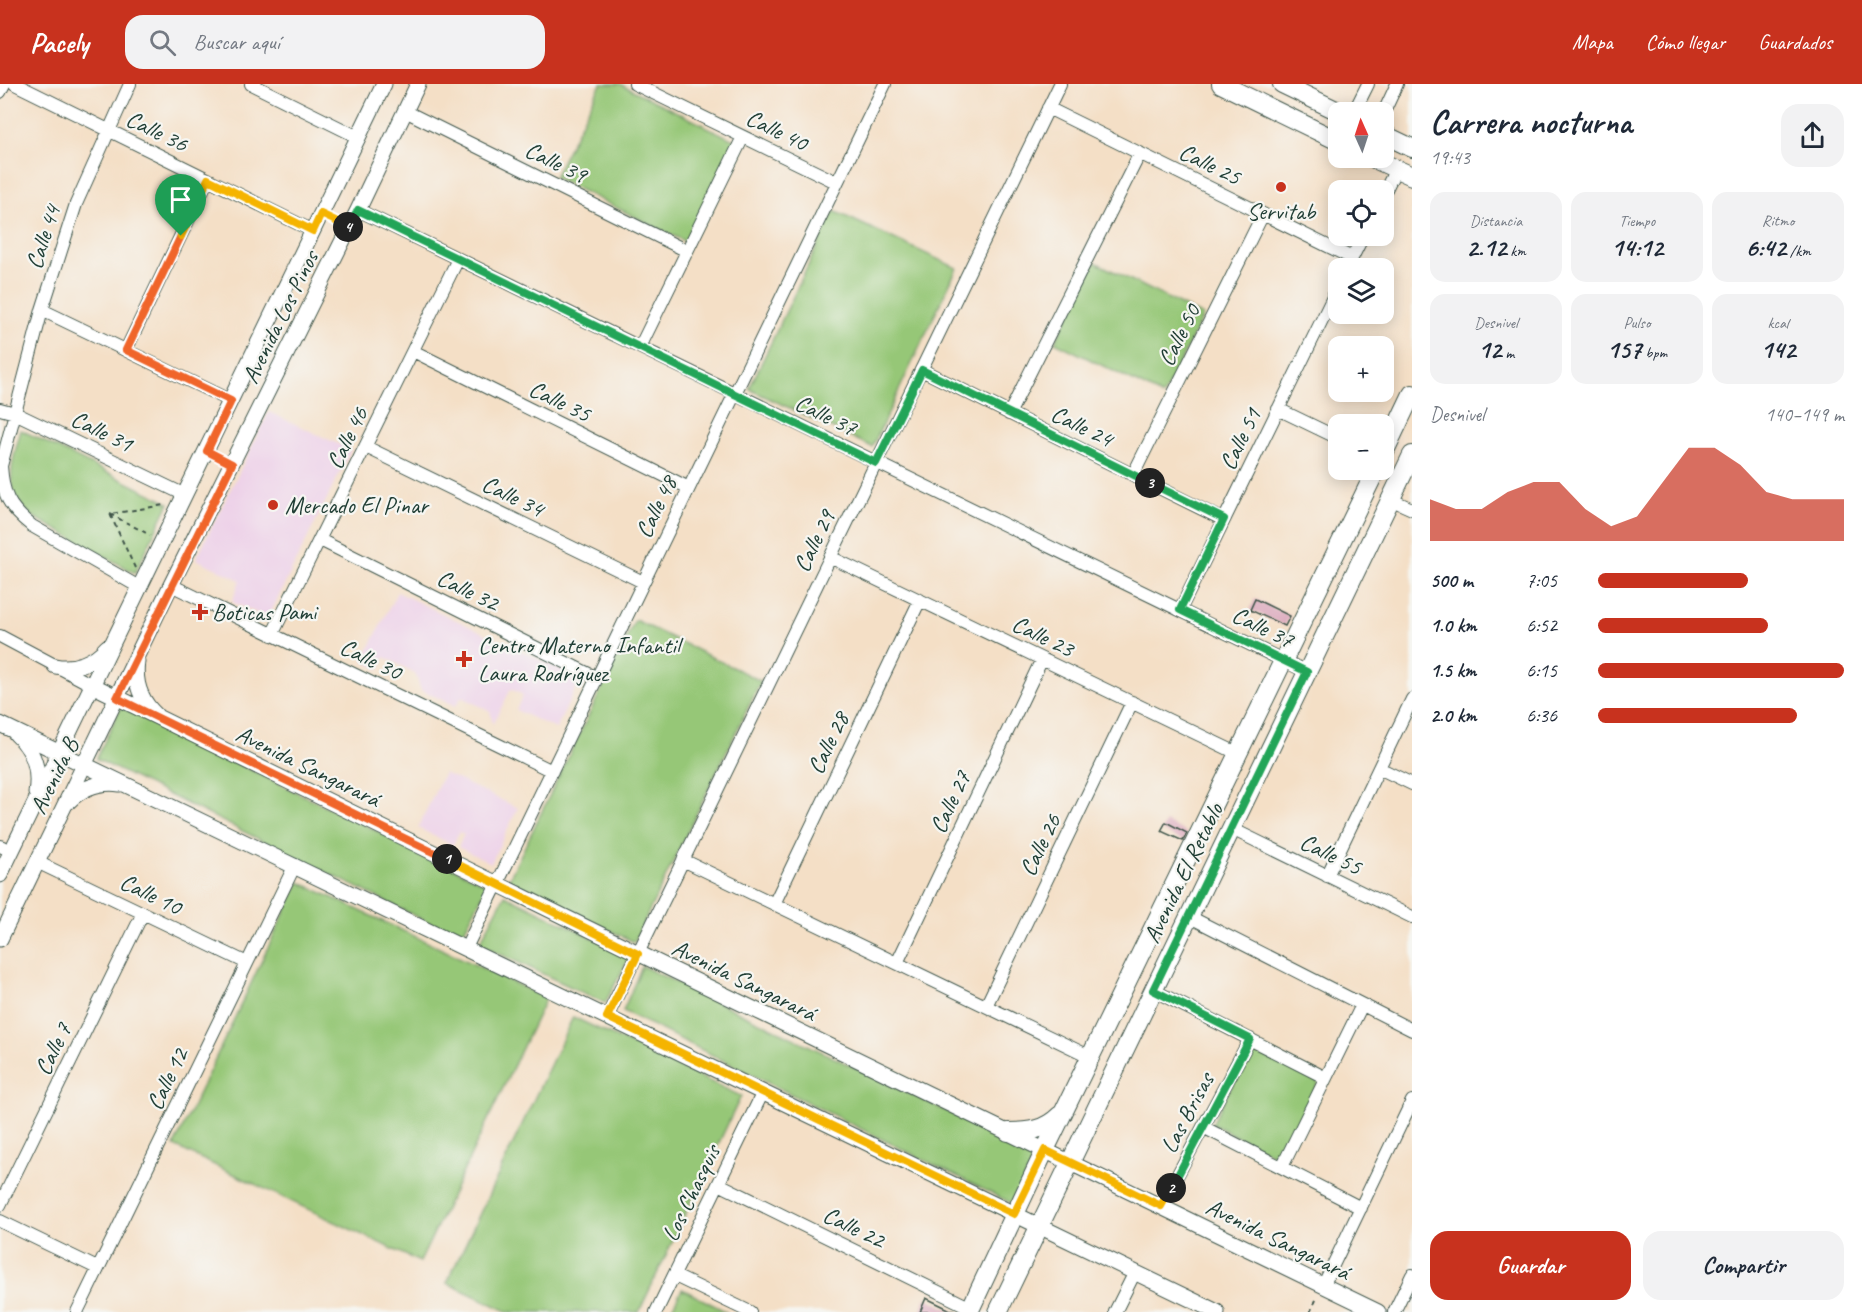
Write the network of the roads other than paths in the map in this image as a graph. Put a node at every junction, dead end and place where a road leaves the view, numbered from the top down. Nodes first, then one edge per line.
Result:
1 (4, 84) edge
2 (15, 84) edge
3 (130, 84) edge
4 (251, 84) edge
5 (384, 84) edge
6 (418, 84) edge
7 (636, 84) edge
8 (885, 84) edge
9 (1059, 84) edge
10 (1221, 84) edge
11 (1282, 84) edge
12 (1368, 84) edge
13 (1398, 84) edge
14 (269, 88) edge
15 (0, 92) edge
16 (1359, 102) edge
17 (1389, 102) edge
18 (1328, 106) edge
19 (1048, 108) junction
20 (405, 111) junction
21 (108, 130) junction
22 (1328, 136) edge
23 (358, 137) junction
24 (743, 137) junction
25 (1394, 139) edge
26 (1412, 148) edge
27 (1140, 153) junction
28 (208, 179) junction
29 (836, 182) junction
30 (358, 210) junction
31 (1263, 214) junction
32 (313, 231) junction
33 (687, 250) junction
34 (1341, 258) edge
35 (458, 259) junction
36 (1328, 307) edge
37 (42, 310) junction
38 (640, 348) junction
39 (126, 350) junction
40 (413, 351) junction
41 (922, 370) junction
42 (735, 394) junction
43 (1412, 394) edge
44 (231, 401) junction
45 (0, 409) edge
46 (1278, 409) junction
47 (15, 413) junction
48 (1009, 414) junction
49 (1394, 432) edge
50 (1328, 433) edge
51 (366, 447) junction
52 (207, 451) junction
53 (1412, 455) edge
54 (876, 463) junction
55 (232, 464) junction
56 (1133, 475) junction
57 (1371, 480) edge
58 (689, 488) junction
59 (185, 495) junction
60 (1390, 499) junction
61 (1412, 509) edge
62 (1224, 519) junction
63 (320, 540) junction
64 (830, 557) junction
65 (138, 580) junction
66 (643, 582) junction
67 (171, 585) junction
68 (920, 600) junction
69 (1180, 610) junction
70 (273, 635) junction
71 (0, 636) edge
72 (115, 638) junction
73 (140, 649) junction
74 (1042, 659) junction
75 (1284, 661) junction
76 (55, 666) junction
77 (1307, 672) junction
78 (597, 678) junction
79 (92, 685) junction
80 (117, 698) junction
81 (1412, 699) edge
82 (1132, 702) junction
83 (166, 722) junction
84 (2, 724) edge
85 (59, 752) junction
86 (1239, 754) junction
87 (85, 764) junction
88 (1379, 768) junction
89 (552, 771) junction
90 (1412, 784) edge
91 (136, 788) junction
92 (33, 806) junction
93 (61, 812) junction
94 (1232, 829) junction
95 (6, 848) edge
96 (683, 860) junction
97 (37, 862) junction
98 (295, 865) junction
99 (0, 875) edge
100 (1327, 876) junction
101 (496, 883) junction
102 (774, 904) junction
103 (143, 913) junction
104 (1188, 916) junction
105 (1412, 916) edge
106 (0, 939) edge
107 (466, 948) junction
108 (638, 954) junction
109 (247, 963) junction
110 (897, 963) junction
111 (1153, 990) junction
112 (1362, 1005) junction
113 (986, 1006) junction
114 (607, 1017) junction
115 (1412, 1030) edge
116 (1250, 1039) junction
117 (1091, 1057) junction
118 (1326, 1077) junction
119 (763, 1092) junction
120 (1412, 1101) edge
121 (1064, 1112) junction
122 (1203, 1127) junction
123 (1008, 1132) junction
124 (1045, 1150) junction
125 (1070, 1162) junction
126 (1282, 1167) junction
127 (719, 1184) junction
128 (0, 1204) edge
129 (1161, 1206) junction
130 (1361, 1208) junction
131 (1014, 1214) junction
132 (0, 1221) edge
133 (1040, 1226) junction
134 (97, 1268) junction
135 (1135, 1272) junction
136 (1412, 1275) edge
137 (675, 1276) junction
138 (1323, 1286) junction
139 (970, 1310) edge
140 (76, 1312) edge
141 (656, 1312) edge
142 (750, 1312) edge
143 (998, 1312) edge
144 (1115, 1312) edge
145 (1217, 1312) edge
146 (1378, 1312) edge
147 (1394, 1312) edge

1 - 15 street
2 - 21 street, Calle 36
3 - 21 street, Calle 44
4 - 14 street
5 - 23 street, Avenida Los Pinos
6 - 20 street, Avenida Los Pinos
7 - 24 street, Calle 40
8 - 29 street, Calle 48
9 - 19 street, Calle 29
10 - 22 main road
11 - 18 main road
12 - 16 street
13 - 17 street
14 - 23 street
19 - 27 street, Calle 25
19 - 41 street, Calle 29
20 - 30 street, Avenida Los Pinos
20 - 33 street, Calle 39
21 - 28 street, Calle 36
21 - 37 street, Calle 44
23 - 32 street, Avenida Los Pinos
24 - 29 street, Calle 40
24 - 33 street
25 - 26 main road
27 - 31 street, Calle 25
27 - 48 street
28 - 32 street, Calle 36
28 - 39 street
29 - 42 street, Calle 48
30 - 35 street, Calle 37
30 - 55 street, Avenida Los Pinos
31 - 34 street, Calle 25
31 - 56 street, Calle 50
32 - 44 street, Avenida Los Pinos
33 - 38 street
35 - 38 street, Calle 37
35 - 40 street, Calle 46
36 - 46 street, Calle 51
37 - 39 street
37 - 47 street, Calle 44
38 - 42 street, Calle 37
39 - 44 street
40 - 51 street, Calle 46
40 - 58 street, Calle 35
41 - 48 street, Calle 24
41 - 54 street, Calle 29
42 - 54 street, Calle 37
42 - 58 street, Calle 48
43 - 49 main road
44 - 52 street, Avenida Los Pinos
45 - 47 street, Calle 31
46 - 50 street
46 - 62 street, Calle 51
47 - 59 street, Calle 31
47 - 65 street, Calle 44
48 - 56 street, Calle 24
51 - 63 street, Calle 46
51 - 66 street, Calle 34
52 - 55 street
52 - 59 street, Avenida Los Pinos
53 - 60 main road, Avenida El Retablo
54 - 64 street, Calle 29
54 - 69 street, Calle 37
55 - 67 street, Avenida Los Pinos
56 - 62 street, Calle 24
57 - 75 main road, Avenida El Retablo
58 - 66 street, Calle 48
59 - 65 street, Avenida Los Pinos
60 - 61 street
60 - 77 main road, Avenida El Retablo
62 - 69 street, Calle 51
63 - 70 street, Calle 46
63 - 78 street, Calle 32
64 - 68 street, Calle 23
64 - 96 street, Calle 29
65 - 72 street, Avenida Los Pinos
66 - 78 street, Calle 48
67 - 70 street, Calle 30
67 - 73 street, Avenida Los Pinos
68 - 74 street, Calle 23
68 - 102 street, Calle 28
69 - 75 street, Calle 37
70 - 89 street, Calle 30
71 - 76 street
72 - 76 street
72 - 79 street, Avenida Los Pinos
73 - 80 street, Avenida Los Pinos
73 - 83 street
74 - 82 street, Calle 23
74 - 110 street, Calle 27
75 - 77 street, Calle 37
75 - 86 main road, Avenida El Retablo
76 - 79 street
77 - 94 main road, Avenida El Retablo
78 - 89 street, Calle 48
79 - 80 street, Avenida Sangarará
79 - 85 street, Avenida B
80 - 83 street, Avenida Sangarará
80 - 87 street, Avenida B
81 - 88 street
82 - 86 street, Calle 23
82 - 113 street, Calle 26
83 - 101 street, Avenida Sangarará
84 - 85 street
84 - 92 street
85 - 87 street
85 - 92 street, Avenida B
86 - 117 main road, Avenida El Retablo
87 - 91 street
87 - 93 street, Avenida B
88 - 90 street
88 - 100 street
89 - 101 street, Calle 48
91 - 93 street
91 - 98 street
92 - 95 street, Avenida B
93 - 97 street, Avenida B
94 - 100 street, Calle 55
94 - 104 main road, Avenida El Retablo
95 - 99 street, Avenida B
96 - 102 street
96 - 108 street, Calle 29
97 - 103 street, Calle 10
97 - 106 street, Avenida B
98 - 107 street
98 - 109 street, Calle 12
100 - 105 street, Calle 55
101 - 107 street, Calle 48
101 - 108 street, Avenida Sangarará
102 - 110 street
103 - 109 street, Calle 10
103 - 128 street, Calle 7
104 - 111 main road, Avenida El Retablo
104 - 112 street
107 - 114 street
108 - 114 street, Calle 29
108 - 123 street, Avenida Sangarará
109 - 134 street, Calle 12
110 - 113 street
111 - 116 street
111 - 125 main road, Avenida El Retablo
112 - 115 street
112 - 118 street
113 - 117 street
114 - 119 street
116 - 118 street
116 - 122 street, Las Brisas
117 - 121 main road, Avenida El Retablo
118 - 126 street
119 - 127 street, Los Chasquis
119 - 131 street
120 - 130 street
121 - 123 main road
121 - 124 main road, Avenida El Retablo
122 - 126 street
122 - 129 street, Las Brisas
123 - 124 street, Avenida Sangarará
124 - 125 street, Avenida Sangarará
124 - 131 main road, Avenida El Retablo
125 - 129 street, Avenida Sangarará
125 - 133 main road, Avenida El Retablo
126 - 130 street
127 - 137 street, Los Chasquis
127 - 139 street, Calle 22
129 - 138 street, Avenida Sangarará
130 - 138 street
131 - 133 street
131 - 139 main road, Avenida El Retablo
132 - 134 street
133 - 135 street
133 - 143 main road, Avenida El Retablo
134 - 140 street, Calle 12
135 - 144 street
135 - 145 street
136 - 147 street
137 - 141 street, Los Chasquis
137 - 142 street
138 - 146 street, Avenida Sangarará

